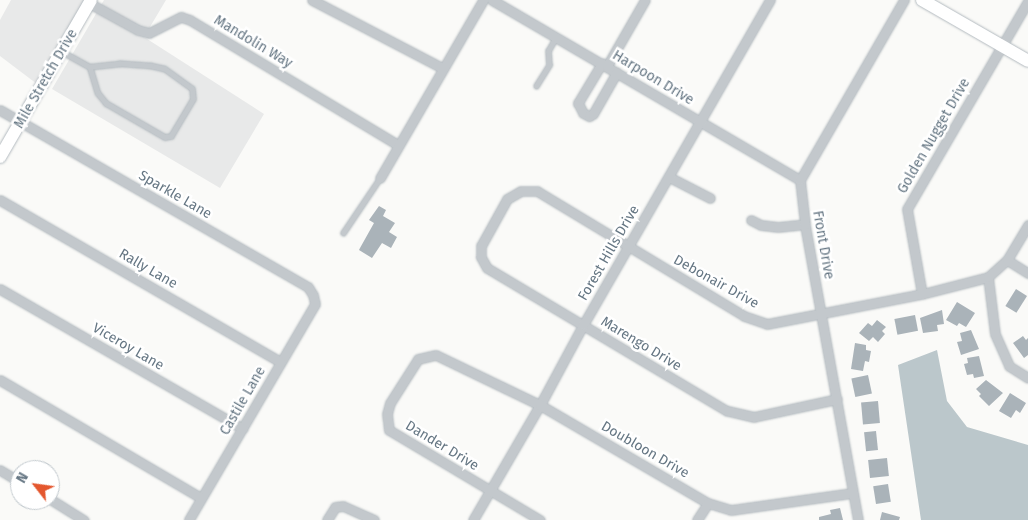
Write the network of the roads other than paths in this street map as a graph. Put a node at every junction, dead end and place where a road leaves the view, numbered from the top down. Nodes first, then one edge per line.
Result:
1 (312, 0) edge
2 (483, 0) edge
3 (492, 0) edge
4 (645, 0) edge
5 (770, 0) edge
6 (904, 0) edge
7 (922, 0) edge
8 (1028, 1) edge
9 (90, 2) edge
10 (556, 37) junction
11 (1002, 46) junction
12 (62, 51) junction
13 (1028, 61) edge
14 (604, 65) junction
15 (90, 67) junction
16 (442, 68) junction
17 (617, 72) junction
18 (536, 86) dead end
19 (0, 110) edge
20 (21, 122) junction
21 (701, 122) junction
22 (398, 145) junction
23 (0, 158) edge
24 (669, 177) junction
25 (380, 178) joint
26 (800, 180) junction
27 (537, 191) joint
28 (710, 198) dead end
29 (0, 200) edge
30 (751, 220) dead end
31 (805, 224) junction
32 (1028, 225) edge
33 (343, 233) dead end
34 (629, 247) junction
35 (1008, 260) junction
36 (1028, 273) edge
37 (988, 277) junction
38 (0, 288) edge
39 (922, 294) junction
40 (313, 295) joint
41 (822, 314) junction
42 (583, 325) junction
43 (436, 355) joint
44 (281, 362) junction
45 (1028, 378) edge
46 (0, 380) edge
47 (837, 398) junction
48 (540, 405) junction
49 (243, 429) junction
50 (490, 491) junction
51 (852, 493) junction
52 (201, 498) junction
53 (708, 503) junction
54 (60, 506) edge
55 (84, 520) edge
56 (189, 520) edge
57 (327, 520) edge
58 (374, 520) edge
59 (473, 520) edge
60 (540, 520) edge
61 (697, 520) edge
62 (858, 520) edge

1 - 16 street
2 - 16 street
3 - 10 street, Harpoon Drive
4 - 14 street
5 - 21 street, Forest Hills Drive
6 - 26 street
7 - 11 street
8 - 11 street, Golden Nugget Drive
9 - 12 street, Mile Stretch Drive
9 - 22 street, Mandolin Way
10 - 14 street, Harpoon Drive
10 - 18 lane
11 - 13 street
11 - 39 street, Golden Nugget Drive
12 - 15 lane
12 - 20 street, Mile Stretch Drive
14 - 17 street, Harpoon Drive
14 - 17 street
15 - 15 lane
16 - 22 street
17 - 21 street, Harpoon Drive
19 - 20 street, Sparkle Lane
20 - 23 street, Mile Stretch Drive
20 - 40 street, Sparkle Lane
21 - 24 street, Forest Hills Drive
21 - 26 street, Harpoon Drive
22 - 25 street
24 - 28 street
24 - 34 street, Forest Hills Drive
25 - 33 lane
26 - 31 street, Front Drive
27 - 34 street, Debonair Drive
27 - 42 street, Marengo Drive
29 - 44 street, Rally Lane
30 - 31 street
31 - 41 street, Front Drive
32 - 35 street
34 - 41 street, Debonair Drive
34 - 42 street, Forest Hills Drive
35 - 36 street
35 - 37 street
37 - 39 street, Debonair Drive
37 - 45 street
38 - 49 street, Viceroy Lane
39 - 41 street, Debonair Drive
40 - 44 street, Castile Lane
41 - 47 street, Front Drive
42 - 47 street, Marengo Drive
42 - 48 street, Forest Hills Drive
43 - 48 street, Doubloon Drive
43 - 50 street, Dander Drive
44 - 49 street, Castile Lane
46 - 52 street
47 - 51 street, Front Drive
48 - 50 street, Forest Hills Drive
48 - 53 street, Doubloon Drive
49 - 52 street, Castile Lane
50 - 59 street, Forest Hills Drive
50 - 60 street, Dander Drive
51 - 53 street, Doubloon Drive
51 - 62 street, Front Drive
52 - 56 street, Castile Lane
53 - 61 street
54 - 55 street
57 - 58 street

